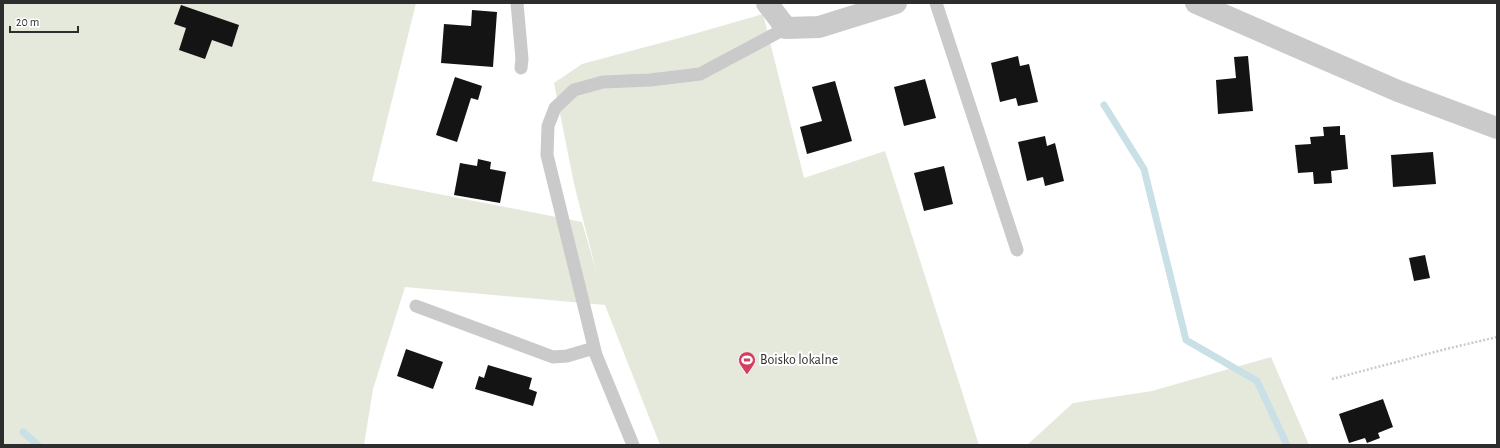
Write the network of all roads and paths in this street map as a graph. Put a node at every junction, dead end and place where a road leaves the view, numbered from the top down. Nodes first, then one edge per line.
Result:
1 (517, 3) edge
2 (767, 3) edge
3 (896, 3) edge
4 (936, 3) edge
5 (1196, 3) edge
6 (786, 28) junction
7 (521, 68) dead end
8 (1497, 128) edge
9 (1017, 250) dead end
10 (416, 306) dead end
11 (1497, 337) edge
12 (594, 348) junction
13 (1332, 379) dead end
14 (633, 445) edge

1 - 7 lane
2 - 6 street
3 - 6 street
4 - 9 lane
5 - 8 street
6 - 12 lane
10 - 12 lane
11 - 13 path
12 - 14 lane

